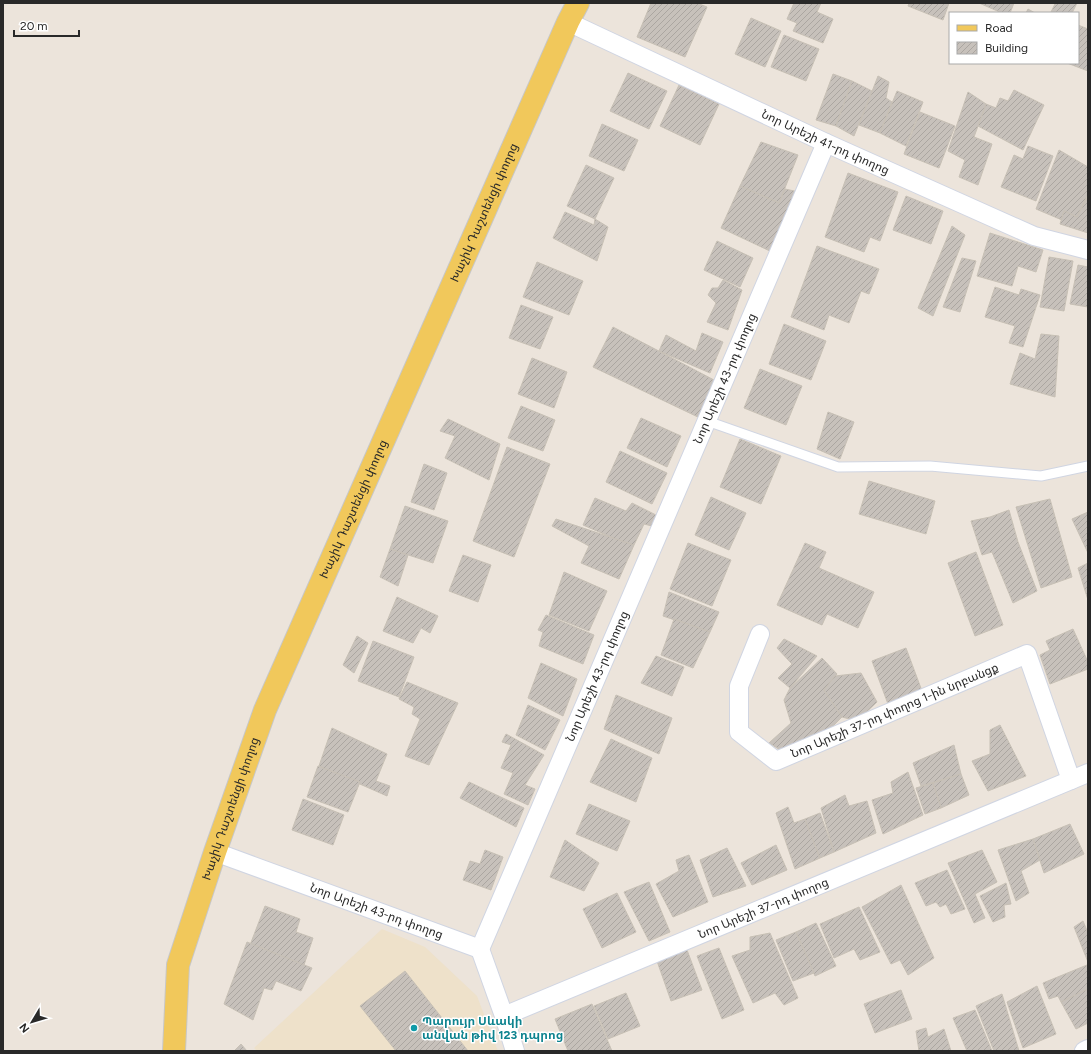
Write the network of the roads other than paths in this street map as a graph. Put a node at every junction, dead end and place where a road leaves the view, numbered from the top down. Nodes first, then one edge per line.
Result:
1 (578, 3) edge
2 (568, 22) junction
3 (826, 142) junction
4 (1088, 250) edge
5 (707, 421) junction
6 (1088, 466) edge
7 (760, 634) dead end
8 (1088, 773) edge
9 (1071, 780) junction
10 (215, 852) junction
11 (480, 949) junction
12 (504, 1016) junction
13 (176, 1044) edge
14 (1088, 1049) edge
15 (515, 1051) edge
16 (1084, 1051) edge

1 - 2 main road, Խաչիկ Դաշտենցի փողոց
2 - 3 street, Նոր Արեշի 41-րդ փողոց
2 - 10 main road, Խաչիկ Դաշտենցի փողոց
3 - 4 street, Նոր Արեշի 41-րդ փողոց
3 - 5 street, Նոր Արեշի 43-րդ փողոց
5 - 6 lane
5 - 11 street, Նոր Արեշի 43-րդ փողոց
7 - 9 street, Նոր Արեշի 37-րդ փողոց 1-ին նրբանցք
8 - 9 street, Նոր Արեշի 37-րդ փողոց
9 - 12 street, Նոր Արեշի 37-րդ փողոց
10 - 11 street, Նոր Արեշի 43-րդ փողոց
10 - 13 main road, Խաչիկ Դաշտենցի փողոց
11 - 12 street
12 - 15 street
14 - 16 street

